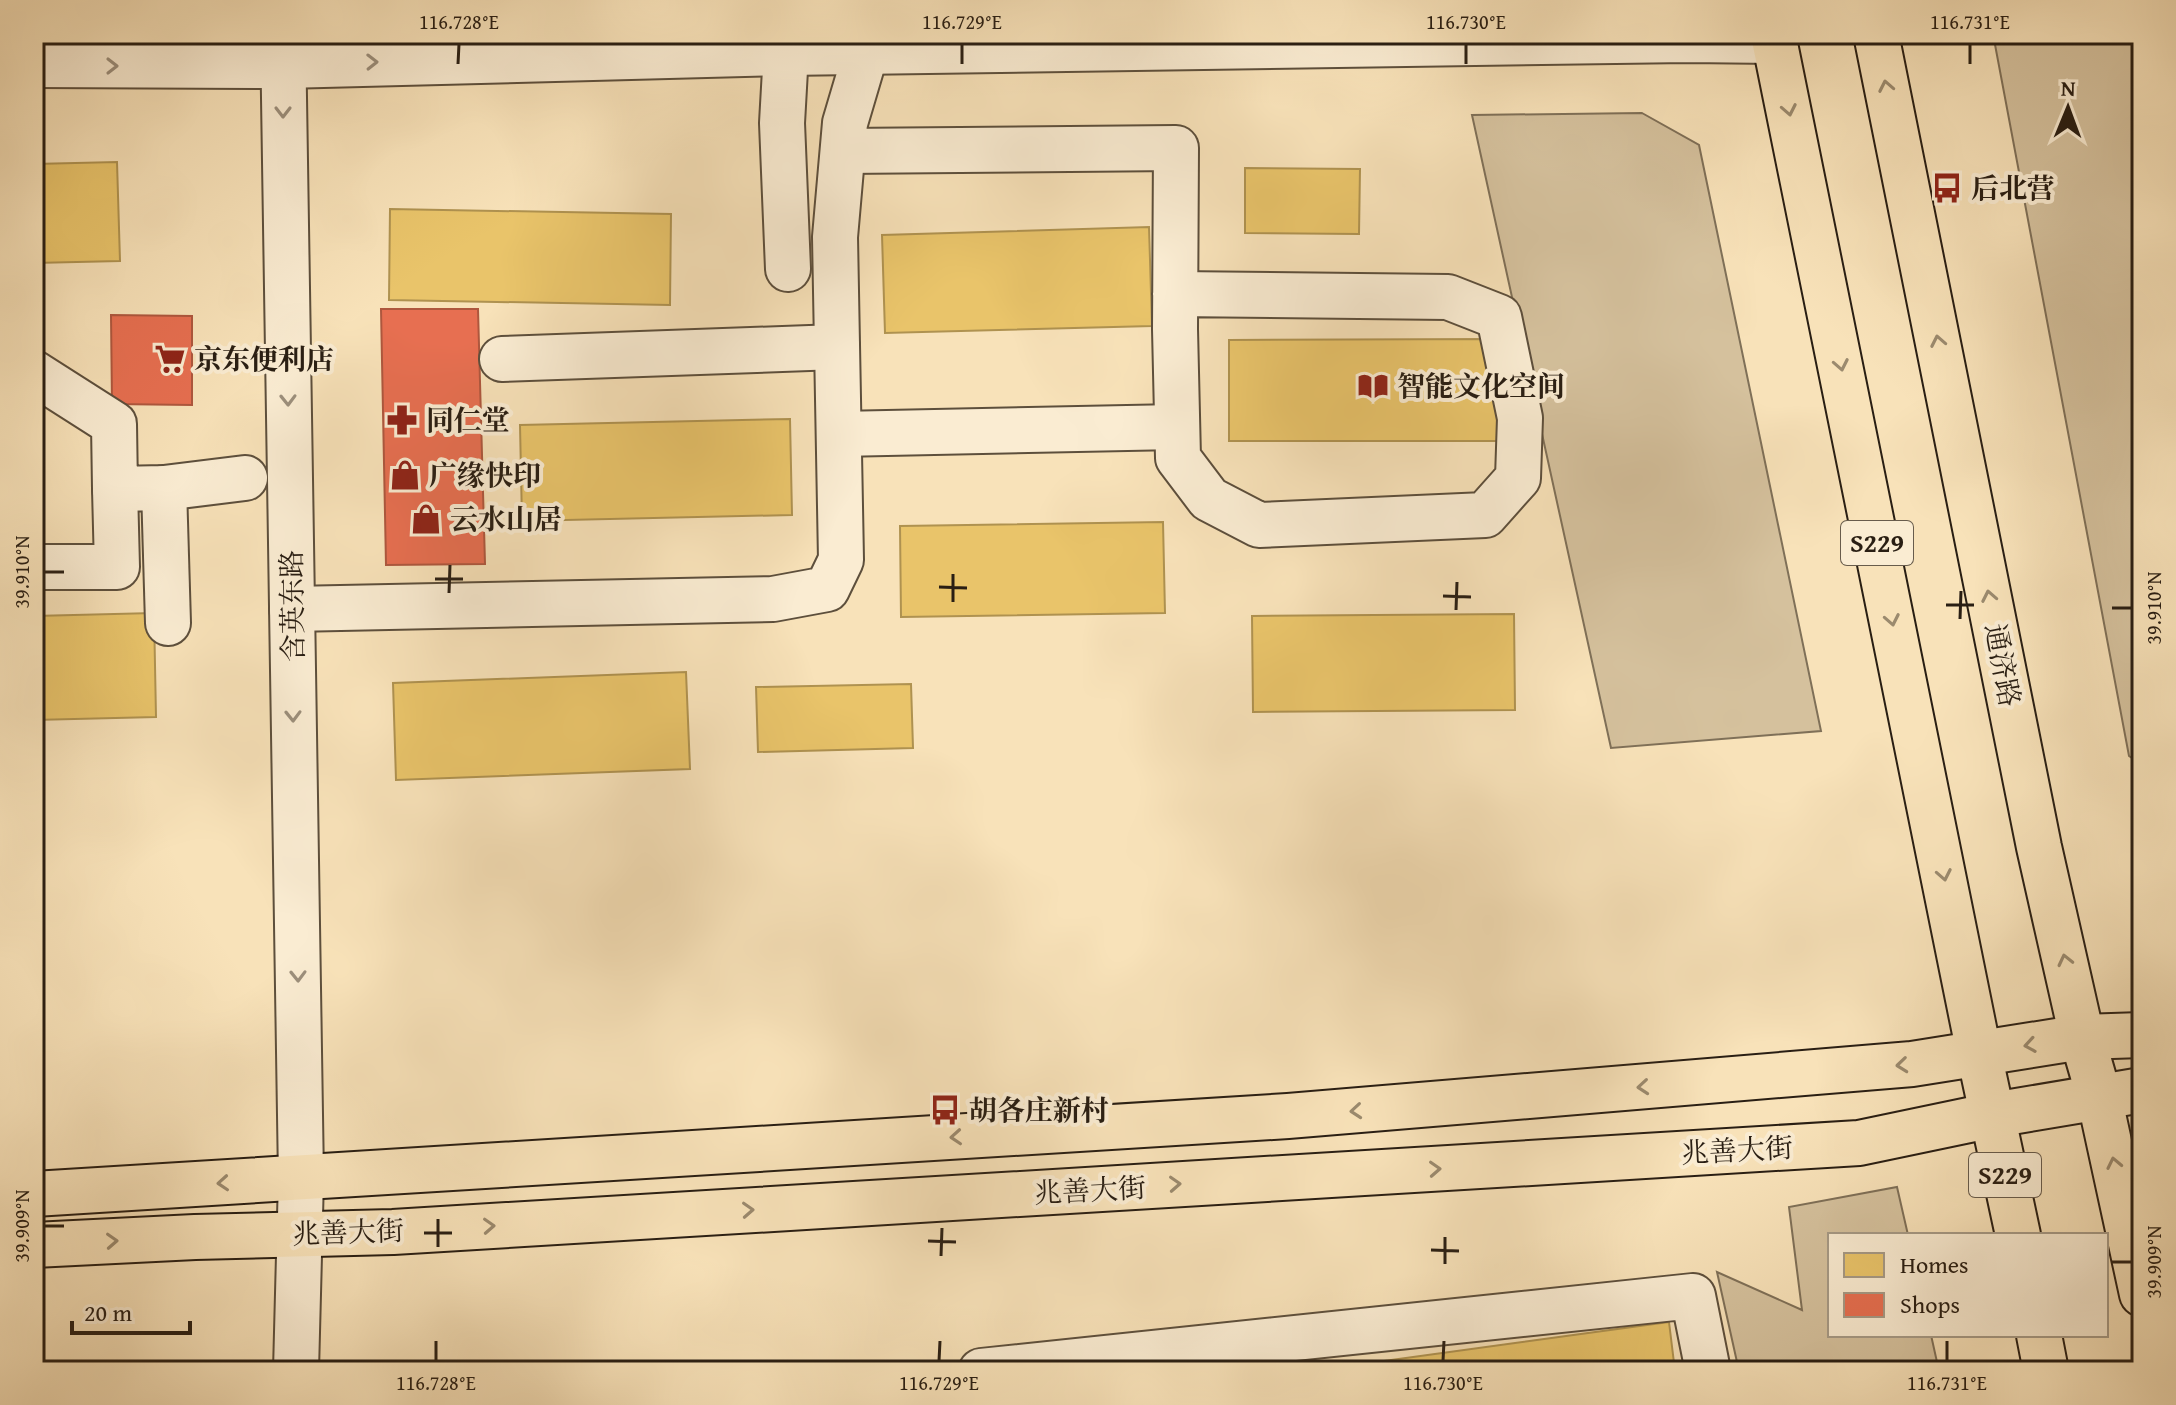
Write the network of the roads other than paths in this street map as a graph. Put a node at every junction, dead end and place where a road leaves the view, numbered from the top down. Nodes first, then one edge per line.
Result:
1 (1876, 34) edge
2 (1774, 37) edge
3 (786, 43) edge
4 (867, 43) edge
5 (284, 50) edge
6 (34, 65) edge
7 (843, 151) junction
8 (788, 269) dead end
9 (1175, 294) junction
10 (837, 347) junction
11 (502, 359) dead end
12 (34, 373) edge
13 (1177, 427) junction
14 (839, 434) junction
15 (245, 478) dead end
16 (164, 488) junction
17 (115, 489) junction
18 (34, 567) edge
19 (292, 609) junction
20 (168, 623) dead end
21 (2142, 1035) edge
22 (2082, 1037) junction
23 (1979, 1053) junction
24 (2142, 1090) edge
25 (2099, 1096) junction
26 (1993, 1115) junction
27 (301, 1178) junction
28 (34, 1194) edge
29 (2018, 1233) edge
30 (299, 1234) junction
31 (34, 1245) edge
32 (2142, 1294) edge
33 (2039, 1337) edge
34 (1146, 1363) edge
35 (296, 1371) edge
36 (981, 1371) edge
37 (1708, 1371) edge
38 (2046, 1371) edge

22 -> 1 main road, 通济路
2 - 4 street
2 -> 23 main road, S229
3 - 4 street
5 -> 3 street
3 - 8 street
4 - 7 street
6 -> 5 street
5 -> 19 street, 含英东路
7 - 9 street
7 - 10 street
9 - 13 street
9 - 13 street
10 - 11 street
10 - 14 street
12 - 17 street
13 - 14 street
14 - 19 street
15 - 16 street
16 - 17 street
16 - 20 street
17 - 18 street
19 -> 27 street, 含英东路
21 - 22 main road, 兆善大街
22 -> 23 main road, 兆善大街
22 - 25 main road, 通济路
23 - 26 main road, S229
23 -> 27 main road, 兆善大街
24 - 25 main road, 兆善大街
25 - 26 main road, 兆善大街
32 -> 25 main road, 通济路
26 - 29 main road, S229
30 -> 26 main road, 兆善大街
27 -> 28 main road, 兆善大街
27 - 30 street, 含英东路
31 -> 30 main road, 兆善大街
30 - 35 street, 含英东路
33 - 38 main road
34 - 36 street
34 - 37 street

